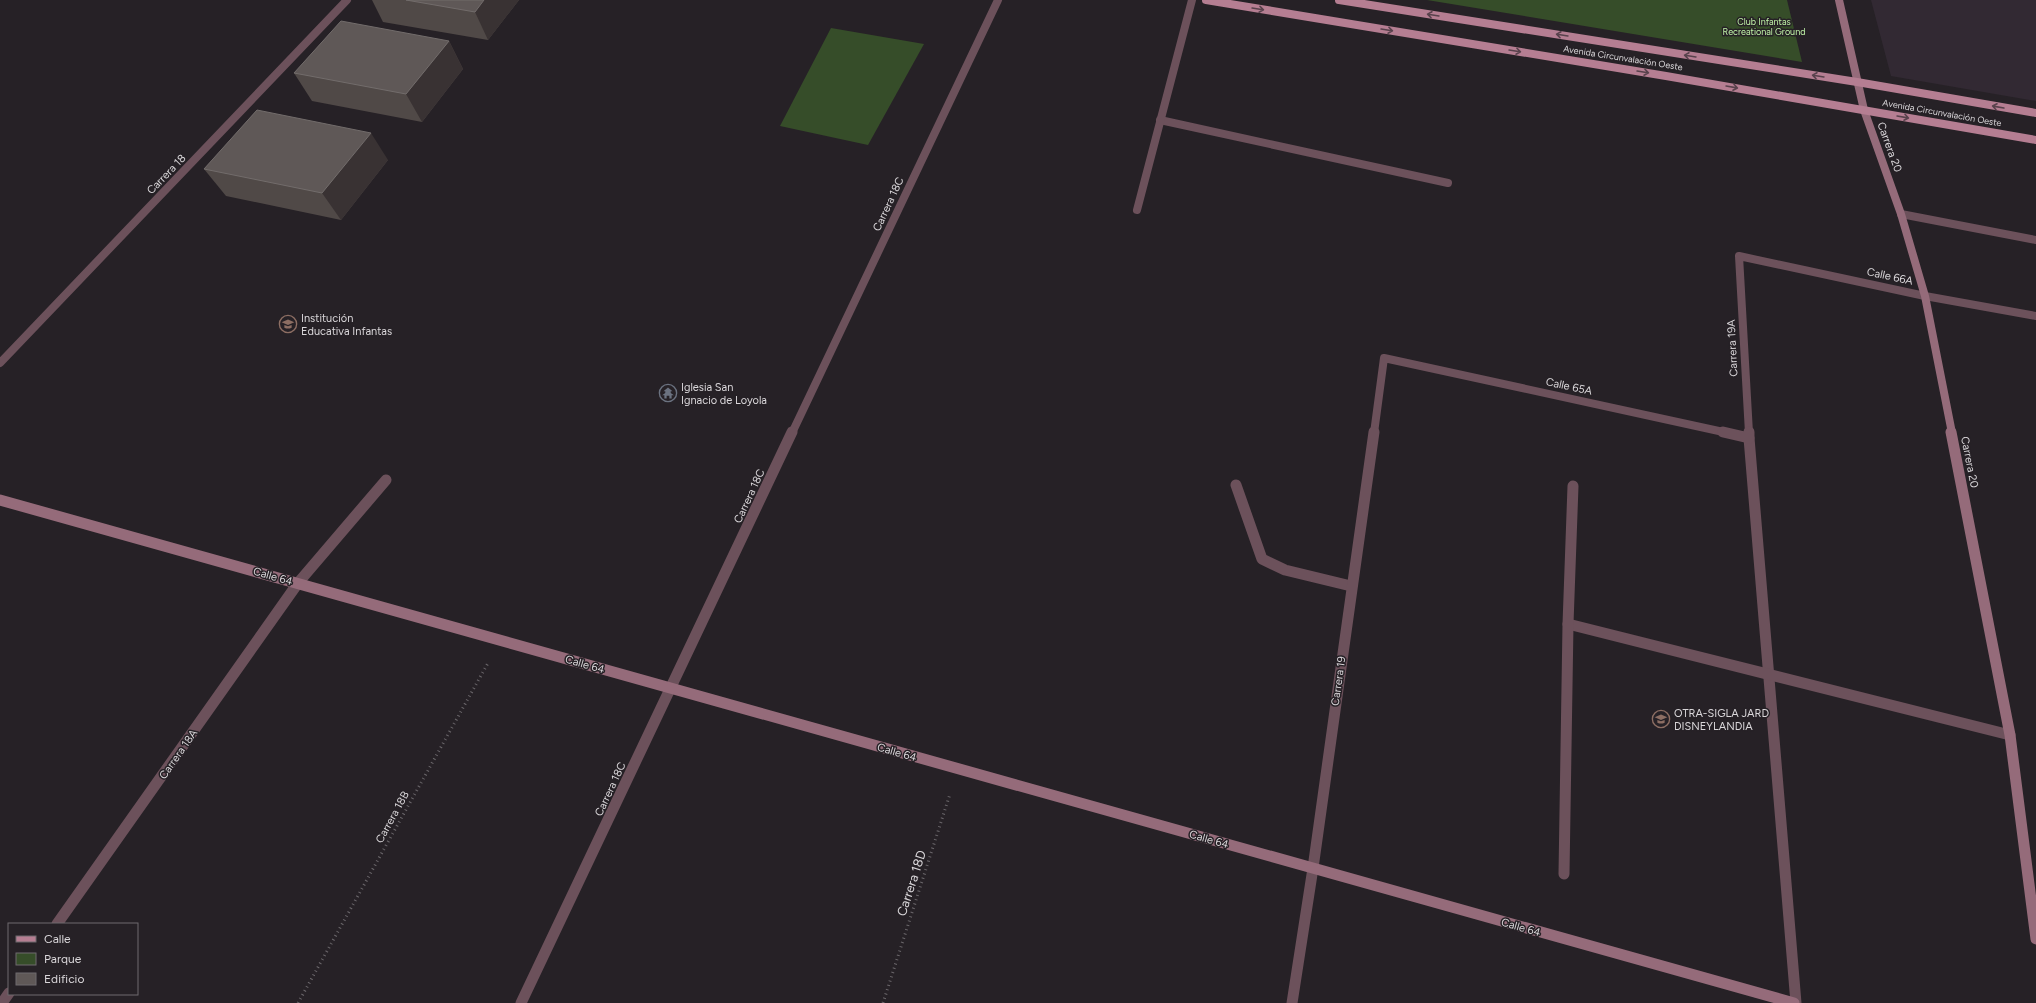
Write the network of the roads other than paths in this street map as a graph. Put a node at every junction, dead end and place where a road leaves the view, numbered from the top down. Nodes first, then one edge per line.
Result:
1 (347, 0) edge
2 (995, 0) edge
3 (1192, 0) edge
4 (1206, 0) edge
5 (1339, 0) edge
6 (1839, 0) edge
7 (1857, 82) junction
8 (1864, 110) junction
9 (2036, 113) edge
10 (1160, 120) junction
11 (2036, 140) edge
12 (1448, 183) dead end
13 (1138, 210) dead end
14 (1901, 214) junction
15 (2036, 240) edge
16 (1739, 256) joint
17 (1925, 296) junction
18 (2036, 316) edge
19 (1384, 358) joint
20 (0, 363) edge
21 (1750, 438) junction
22 (386, 480) dead end
23 (1236, 485) dead end
24 (1573, 486) dead end
25 (0, 500) edge
26 (298, 583) junction
27 (1351, 586) junction
28 (1568, 624) junction
29 (1770, 674) junction
30 (671, 688) junction
31 (2010, 735) junction
32 (1313, 868) junction
33 (1564, 874) dead end
34 (58, 923) edge
35 (2036, 938) edge
36 (8, 994) edge
37 (2, 1003) edge
38 (521, 1003) edge
39 (1292, 1003) edge
40 (1795, 1003) edge

1 - 20 street, Carrera 18
2 - 30 street, Carrera 18C
3 - 10 street
4 -> 8 main road, Avenida Circunvalación Oeste
7 -> 5 main road, Avenida Circunvalación Oeste
6 - 7 street, Carrera 20
7 - 8 street, Carrera 20
9 -> 7 main road, Avenida Circunvalación Oeste
8 -> 11 main road, Avenida Circunvalación Oeste
8 - 14 street, Carrera 20
10 - 12 street
10 - 13 street
14 - 15 street
14 - 17 street, Carrera 20
16 - 17 street, Calle 66A
16 - 21 street, Carrera 19A
17 - 18 street, Calle 66A
17 - 31 street, Carrera 20
19 - 21 street, Calle 65A
19 - 27 street, Carrera 19
21 - 29 street, Carrera 19A
22 - 26 street, Carrera 18A
23 - 27 street
24 - 28 street
25 - 26 street, Calle 64
26 - 30 street, Calle 64
26 - 34 street, Carrera 18A
27 - 32 street, Carrera 19
28 - 29 street
28 - 33 street
29 - 31 street
29 - 40 street, Carrera 19A
30 - 32 street, Calle 64
30 - 38 street, Carrera 18C
31 - 35 street, Carrera 20
32 - 39 street, Carrera 19
32 - 40 street, Calle 64
36 - 37 street

